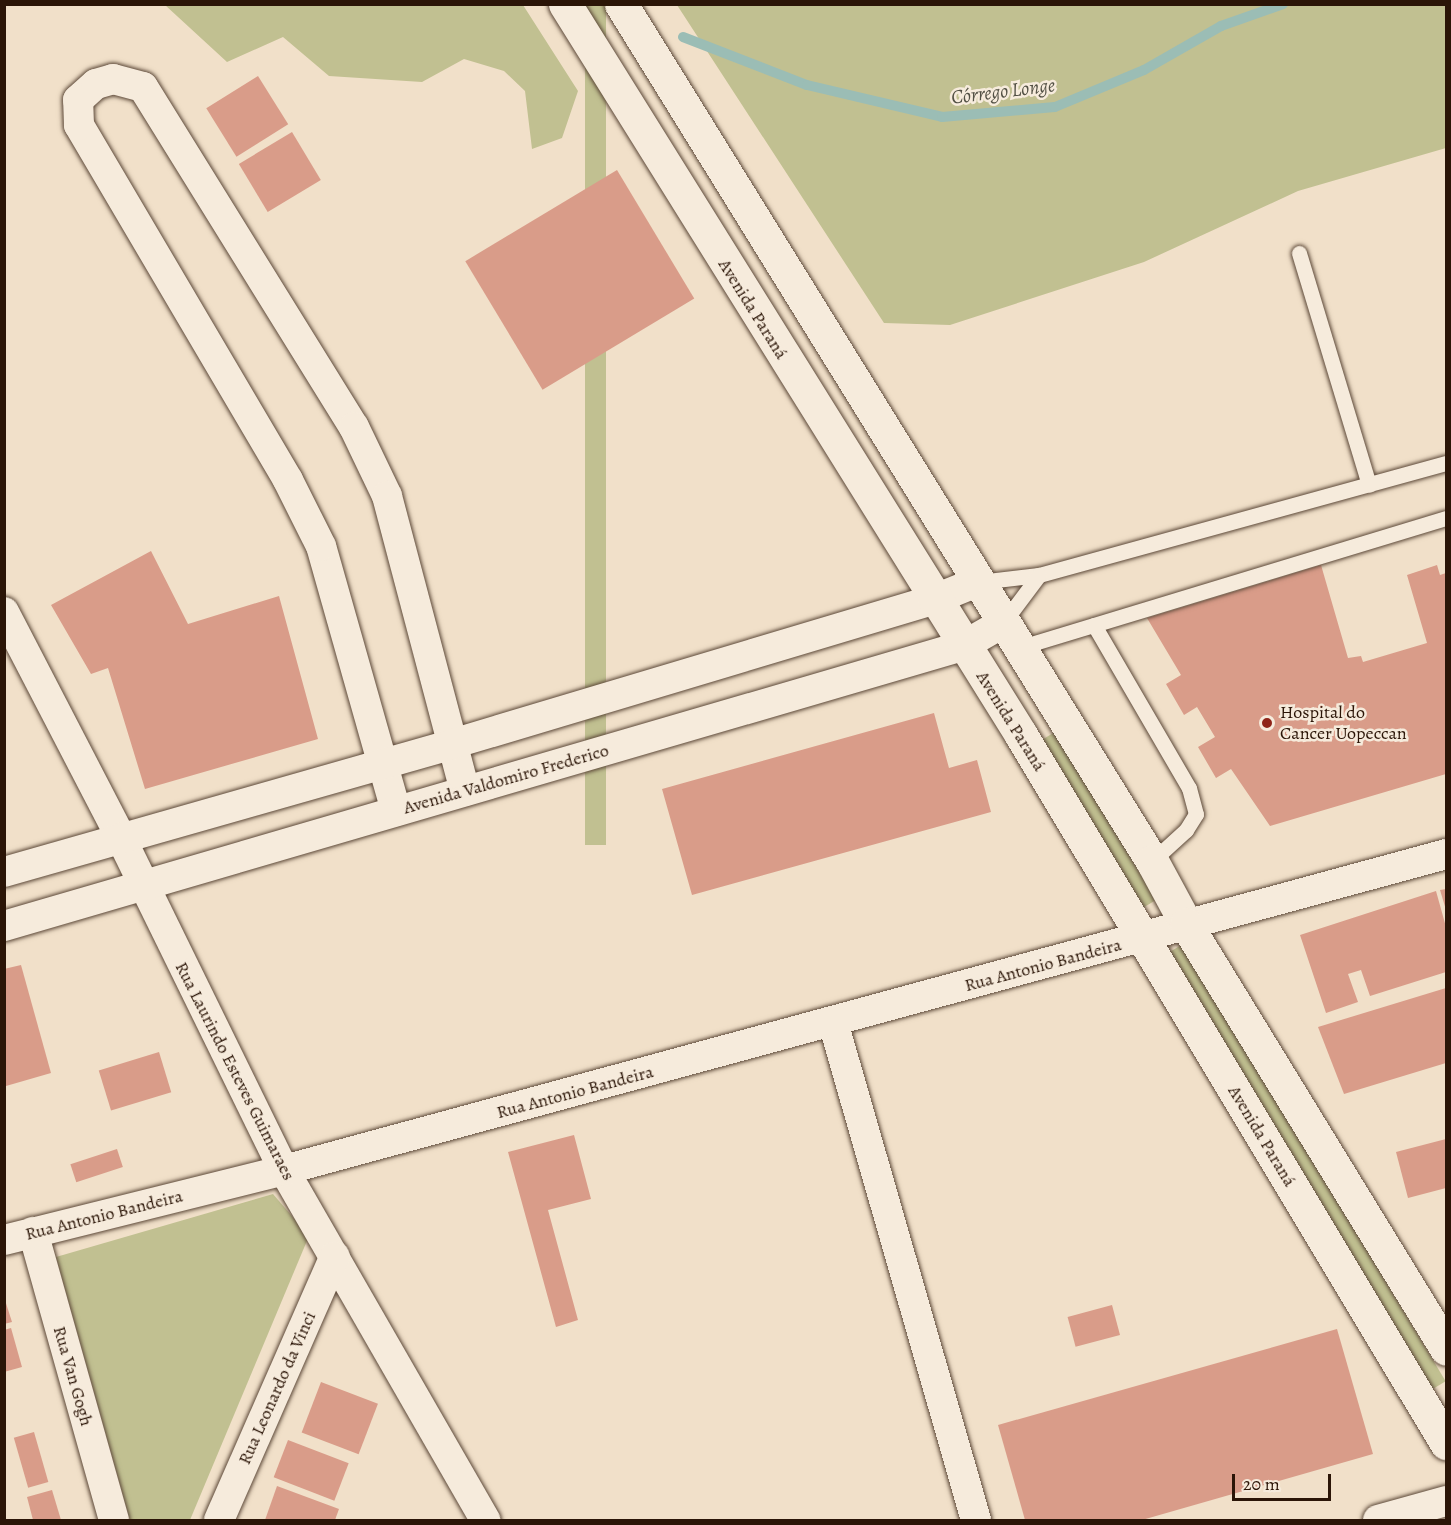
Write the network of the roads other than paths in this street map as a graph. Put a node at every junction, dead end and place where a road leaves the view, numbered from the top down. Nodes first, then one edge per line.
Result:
1 (565, 4) edge
2 (621, 4) edge
3 (1299, 253) dead end
4 (1446, 463) edge
5 (1369, 485) junction
6 (1446, 518) edge
7 (1039, 575) junction
8 (978, 582) junction
9 (933, 600) junction
10 (4, 612) edge
11 (1094, 625) junction
12 (1010, 635) junction
13 (963, 646) junction
14 (1058, 711) junction
15 (1021, 735) junction
16 (452, 744) junction
17 (384, 763) junction
18 (465, 790) junction
19 (396, 811) junction
20 (121, 838) junction
21 (1446, 854) edge
22 (1152, 861) junction
23 (4, 872) edge
24 (142, 886) junction
25 (1186, 924) junction
26 (4, 926) edge
27 (1143, 937) junction
28 (833, 1022) junction
29 (284, 1170) junction
30 (33, 1232) junction
31 (4, 1240) edge
32 (335, 1256) junction
33 (1446, 1349) edge
34 (1446, 1443) edge
35 (1446, 1501) edge
36 (114, 1521) edge
37 (219, 1521) edge
38 (485, 1521) edge
39 (976, 1521) edge
40 (1378, 1521) edge

1 - 9 main road, Avenida Paraná
2 - 8 main road
3 - 5 lane
4 - 5 lane
5 - 7 lane
6 - 11 lane
7 - 8 lane
7 - 12 lane
8 - 9 street
8 - 12 main road
9 - 13 main road, Avenida Paraná
9 - 16 street
10 - 20 street, Rua Laurindo Esteves Guimaraes
11 - 12 lane
11 - 22 lane
12 - 13 street, Avenida Valdomiro Frederico
12 - 14 main road
13 - 15 main road, Avenida Paraná
13 - 18 street, Avenida Valdomiro Frederico
14 - 15 main road
14 - 22 main road
15 - 27 main road, Avenida Paraná
16 - 17 street
16 - 17 street
16 - 18 street
17 - 19 street
17 - 20 street
18 - 19 street, Avenida Valdomiro Frederico
19 - 24 street, Avenida Valdomiro Frederico
20 - 23 street
20 - 24 street, Rua Laurindo Esteves Guimaraes
21 - 25 street, Rua Antonio Bandeira
22 - 25 main road
24 - 26 street, Avenida Valdomiro Frederico
24 - 29 street, Rua Laurindo Esteves Guimaraes
25 - 27 street, Rua Antonio Bandeira
25 - 33 main road
27 - 28 street, Rua Antonio Bandeira
27 - 34 main road, Avenida Paraná
28 - 29 street, Rua Antonio Bandeira
28 - 39 street
29 - 30 street, Rua Antonio Bandeira
29 - 32 street, Rua Laurindo Esteves Guimaraes
30 - 31 street, Rua Antonio Bandeira
30 - 36 street, Rua Van Gogh
32 - 37 street, Rua Leonardo da Vinci
32 - 38 street, Rua Laurindo Esteves Guimaraes
35 - 40 street

